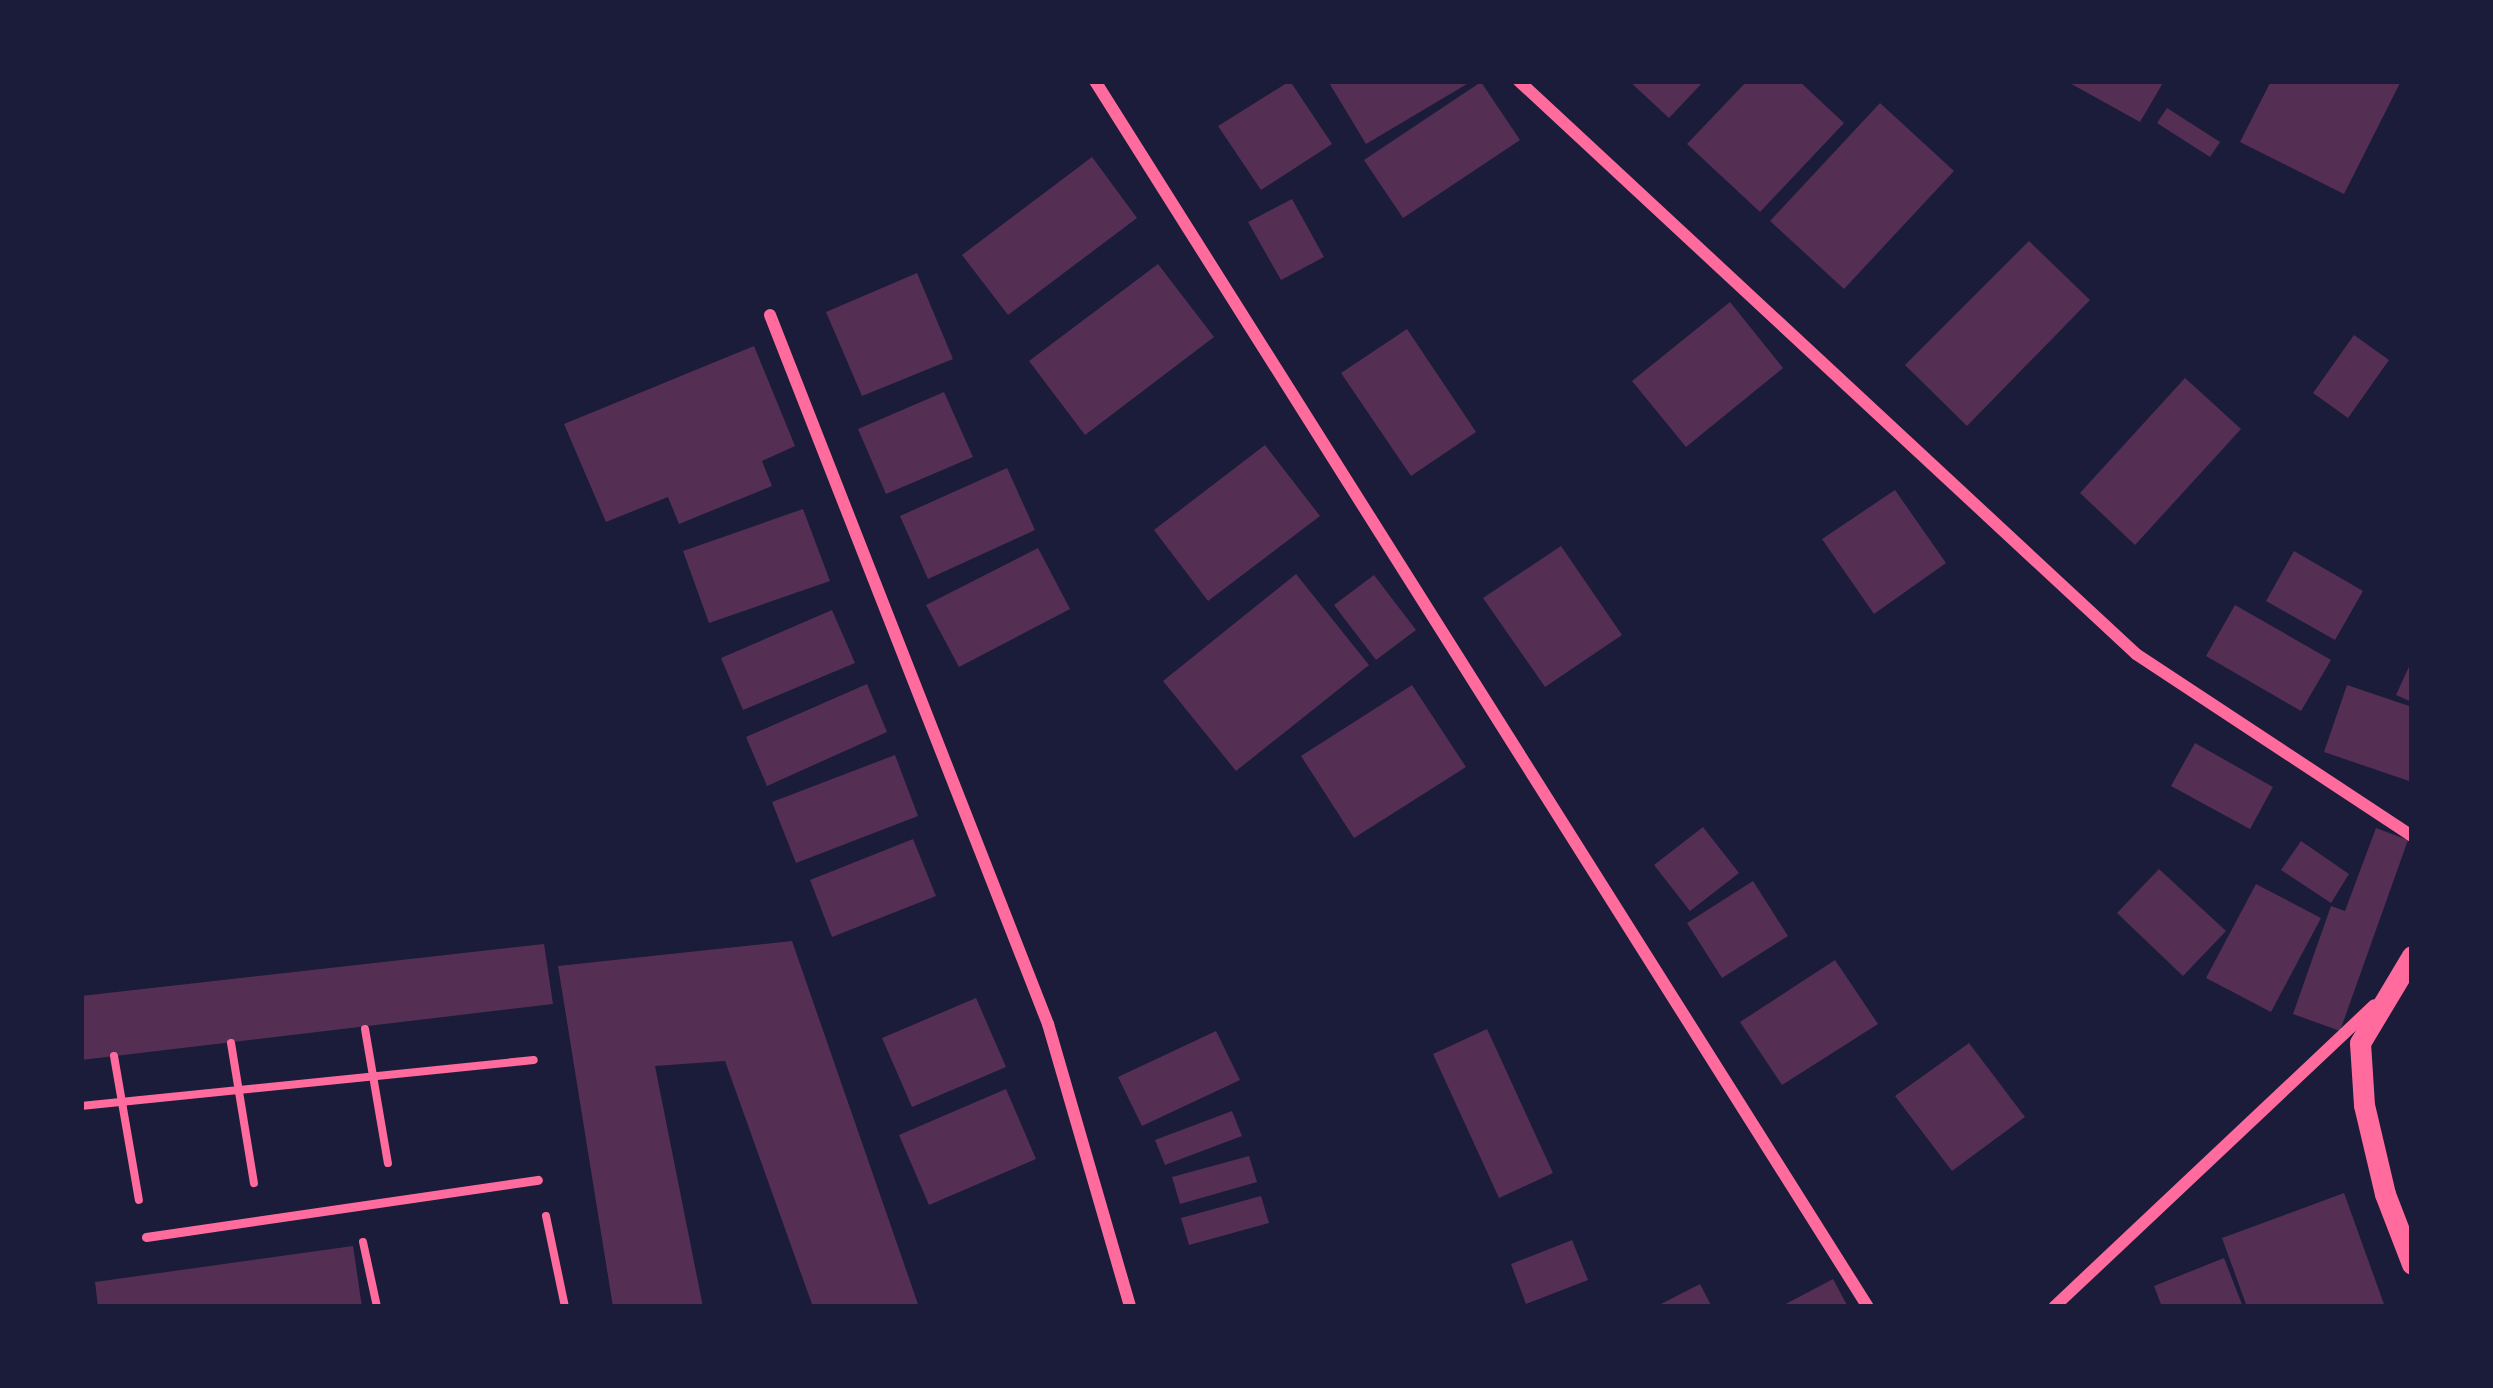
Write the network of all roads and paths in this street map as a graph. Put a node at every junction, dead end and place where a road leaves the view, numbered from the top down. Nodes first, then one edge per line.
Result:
1 (1094, 81) edge
2 (1519, 81) edge
3 (770, 315) dead end
4 (2412, 836) edge
5 (2412, 956) edge
6 (2380, 1000) junction
7 (365, 1029) dead end
8 (231, 1043) dead end
9 (114, 1056) dead end
10 (534, 1060) dead end
11 (373, 1077) junction
12 (239, 1090) junction
13 (122, 1102) junction
14 (81, 1106) edge
15 (538, 1180) joint
16 (394, 1200) junction
17 (355, 1206) junction
18 (260, 1220) junction
19 (146, 1237) joint
20 (2412, 1264) edge
21 (377, 1307) edge
22 (565, 1307) edge
23 (1130, 1307) edge
24 (1868, 1307) edge
25 (2054, 1307) edge

1 - 24 street
2 - 4 street
3 - 23 street
5 - 6 street
6 - 20 street
6 - 25 street
7 - 11 path
8 - 12 path
9 - 13 path
10 - 11 path
11 - 12 path
11 - 16 path
12 - 13 path
12 - 18 path
13 - 14 path
13 - 19 path
15 - 16 lane
15 - 22 path
16 - 17 lane
17 - 18 lane
17 - 21 path
18 - 19 lane

